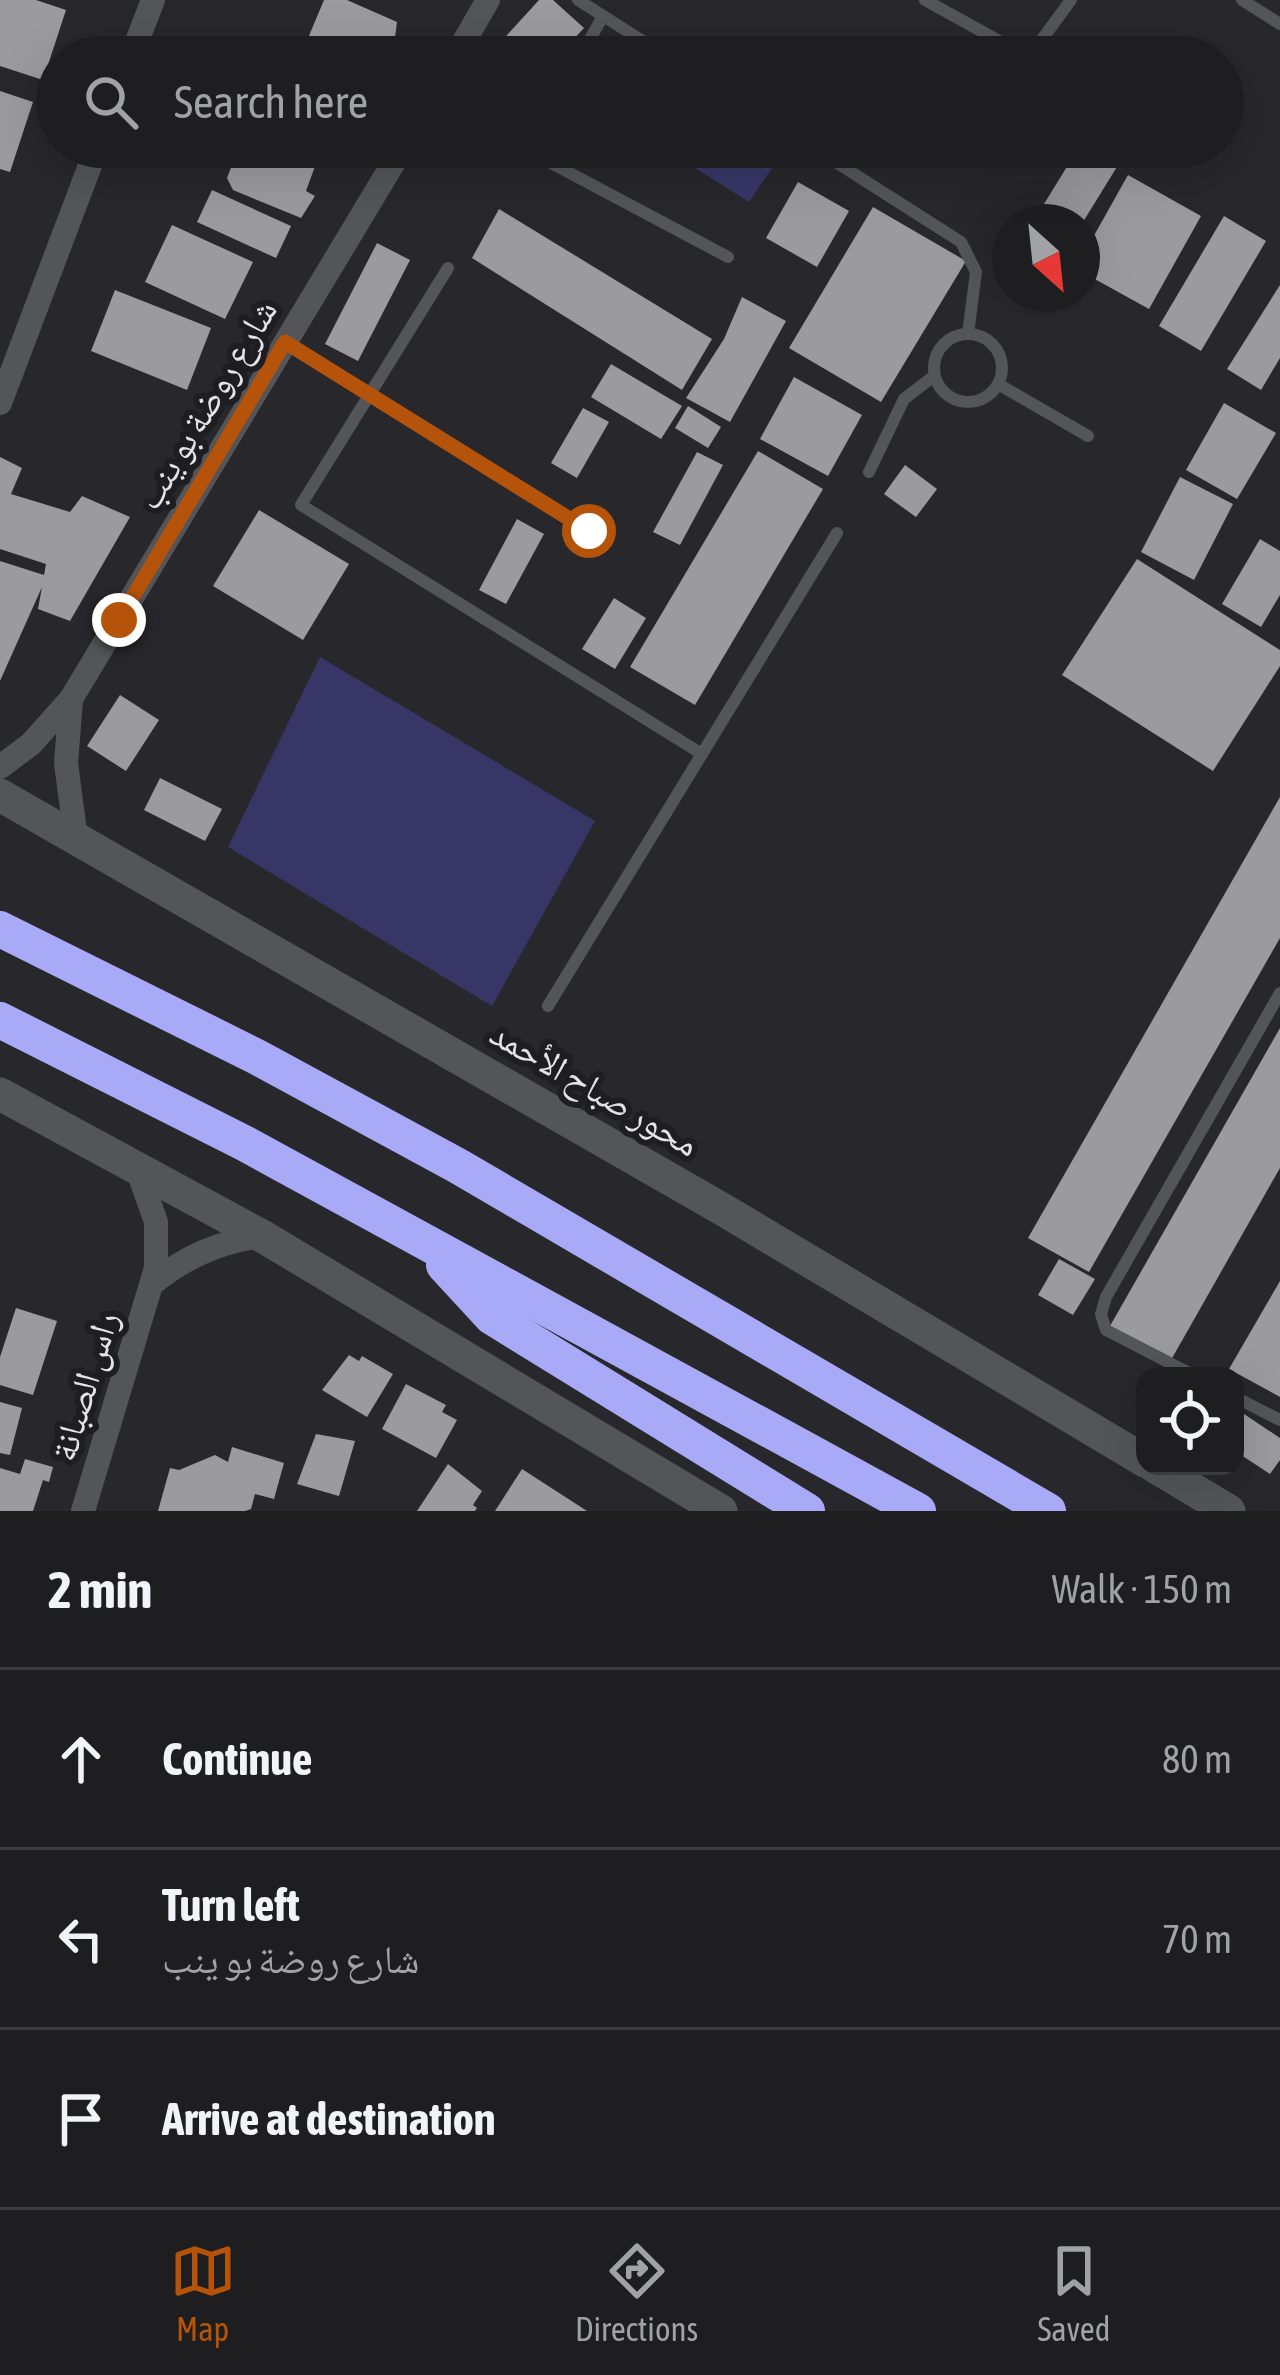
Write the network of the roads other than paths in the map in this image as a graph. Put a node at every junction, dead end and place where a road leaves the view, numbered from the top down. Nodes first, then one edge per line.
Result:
1 (153, 0) edge
2 (488, 0) edge
3 (578, 0) edge
4 (925, 0) edge
5 (1071, 0) edge
6 (1242, 0) edge
7 (603, 16) junction
8 (1280, 24) edge
9 (139, 36) edge
10 (467, 36) edge
11 (592, 36) edge
12 (635, 36) edge
13 (991, 36) edge
14 (1044, 36) edge
15 (89, 168) edge
16 (390, 168) edge
17 (563, 168) edge
18 (845, 168) edge
19 (728, 257) dead end
20 (448, 268) dead end
21 (968, 334) junction
22 (285, 342) junction
23 (934, 376) junction
24 (998, 384) junction
25 (369, 394) junction
26 (0, 403) edge
27 (1088, 436) dead end
28 (868, 472) dead end
29 (589, 531) dead end
30 (837, 533) dead end
31 (71, 699) junction
32 (702, 754) junction
33 (0, 767) edge
34 (0, 795) edge
35 (76, 839) junction
36 (0, 929) edge
37 (1280, 993) edge
38 (548, 1006) dead end
39 (0, 1020) edge
40 (0, 1094) edge
41 (135, 1165) junction
42 (262, 1236) junction
43 (421, 1240) junction
44 (153, 1283) junction
45 (1178, 1367) edge
46 (1244, 1402) edge
47 (1280, 1420) edge
48 (1136, 1456) edge
49 (1169, 1475) edge
50 (83, 1511) edge
51 (721, 1511) edge
52 (807, 1511) edge
53 (918, 1511) edge
54 (1048, 1511) edge
55 (1229, 1511) edge

1 - 9 street
2 - 10 street
3 - 7 lane
4 - 13 lane
5 - 14 lane
6 - 8 lane
7 - 11 lane
7 - 12 lane
15 - 26 street
16 - 22 street, شارع روضة بو ينب
17 - 19 lane
18 - 21 lane
20 - 25 lane
21 - 23 lane
21 - 24 lane
22 - 25 lane
22 - 31 street, شارع روضة بو ينب
23 - 24 lane
23 - 28 lane
24 - 27 lane
25 - 29 lane
25 - 32 lane
30 - 32 lane
31 - 33 street, شارع روضة بو ينب
31 - 35 street, شارع روضة بو ينب
32 - 38 lane
34 - 35 street, محور صباح الأحمد
35 - 48 street, محور صباح الأحمد
36 - 54 highway
37 - 45 lane
39 - 43 highway
40 - 41 street
41 - 42 street
41 - 44 street, راس الصبانة
42 - 44 street, راس الصبانة
42 - 51 street
43 - 52 highway
43 - 53 highway
44 - 50 street, راس الصبانة
46 - 47 lane
49 - 55 street

